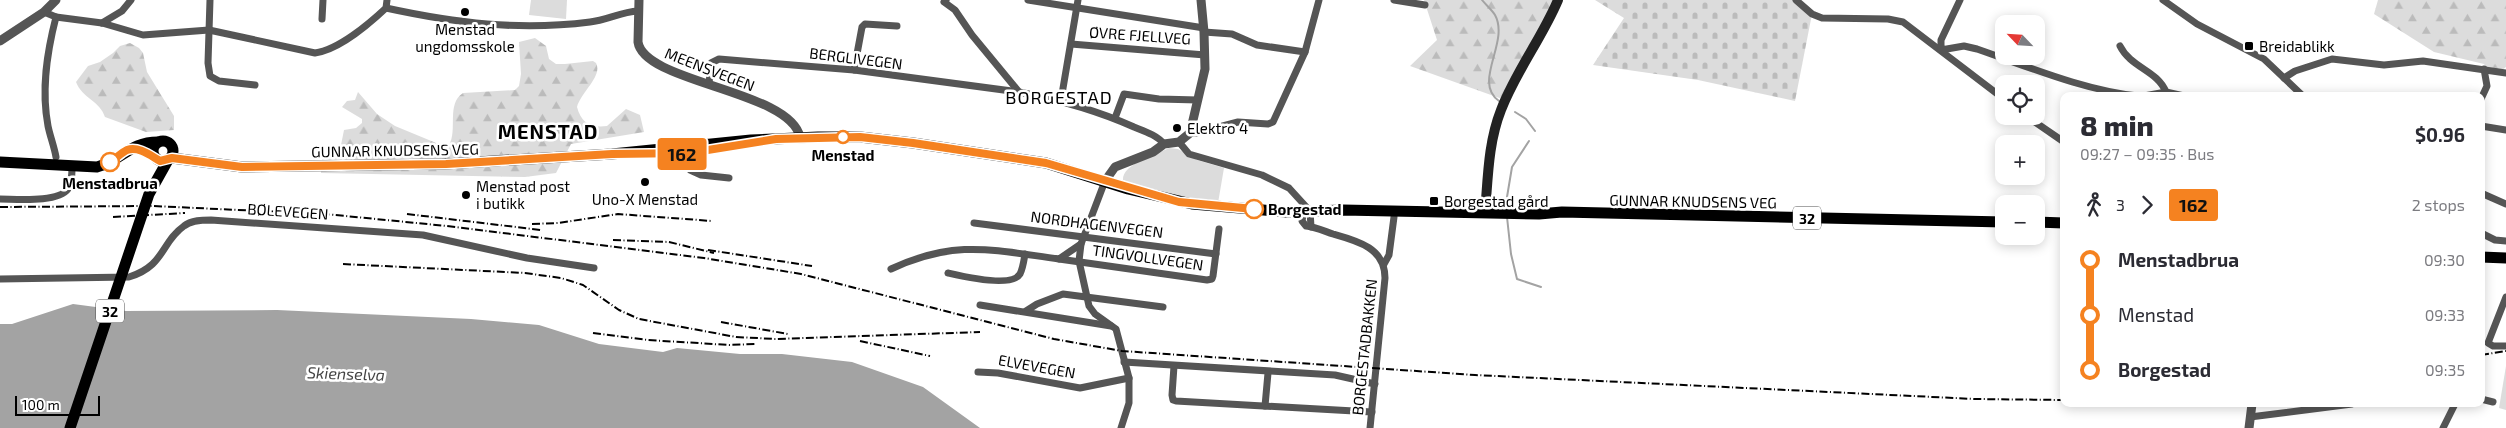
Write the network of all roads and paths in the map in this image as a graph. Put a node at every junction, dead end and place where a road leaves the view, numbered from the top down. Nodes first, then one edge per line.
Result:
1 (56, 0) edge
2 (131, 0) edge
3 (210, 0) edge
4 (323, 0) edge
5 (639, 0) edge
6 (935, 0) edge
7 (1028, 0) edge
8 (1201, 0) edge
9 (1319, 0) edge
10 (1394, 0) edge
11 (1558, 0) edge
12 (1796, 0) edge
13 (1960, 0) edge
14 (2163, 0) edge
15 (945, 1) edge
16 (387, 4) edge
17 (1077, 4) edge
18 (1425, 5) dead end
19 (638, 10) junction
20 (44, 12) junction
21 (56, 17) junction
22 (322, 19) dead end
23 (102, 22) junction
24 (897, 26) dead end
25 (208, 30) junction
26 (1204, 30) junction
27 (0, 41) edge
28 (1071, 44) junction
29 (2120, 46) dead end
30 (1941, 50) junction
31 (1306, 52) junction
32 (1206, 54) junction
33 (2484, 69) junction
34 (854, 70) junction
35 (2506, 73) edge
36 (2284, 78) junction
37 (709, 84) junction
38 (255, 85) dead end
39 (1019, 92) junction
40 (1995, 92) edge
41 (2109, 92) edge
42 (2166, 92) edge
43 (2299, 92) edge
44 (2484, 92) edge
45 (1061, 100) junction
46 (1198, 100) junction
47 (1115, 118) junction
48 (2039, 125) edge
49 (2485, 127) edge
50 (2506, 130) edge
51 (1190, 133) junction
52 (800, 137) junction
53 (2060, 139) edge
54 (1179, 142) junction
55 (1164, 144) junction
56 (127, 150) junction
57 (689, 150) junction
58 (165, 156) junction
59 (56, 157) dead end
60 (0, 162) edge
61 (72, 166) junction
62 (0, 168) edge
63 (729, 178) dead end
64 (1106, 178) junction
65 (2485, 195) edge
66 (0, 199) edge
67 (2506, 204) edge
68 (1304, 207) junction
69 (1486, 209) junction
70 (1394, 217) dead end
71 (1995, 222) edge
72 (2045, 222) edge
73 (974, 223) dead end
74 (2060, 223) edge
75 (1219, 229) dead end
76 (2485, 235) edge
77 (1084, 236) junction
78 (2506, 241) edge
79 (1081, 244) junction
80 (1025, 254) junction
81 (1216, 254) junction
82 (2485, 257) edge
83 (2506, 258) edge
84 (1059, 259) junction
85 (1079, 261) junction
86 (1384, 264) junction
87 (594, 268) dead end
88 (891, 269) dead end
89 (948, 273) dead end
90 (0, 279) edge
91 (1086, 296) junction
92 (2506, 297) edge
93 (980, 305) dead end
94 (1163, 307) dead end
95 (1026, 311) junction
96 (1114, 326) junction
97 (2506, 346) edge
98 (1124, 362) junction
99 (1174, 366) junction
100 (978, 372) dead end
101 (1268, 373) junction
102 (1129, 378) junction
103 (1374, 384) junction
104 (2485, 400) edge
105 (2493, 402) dead end
106 (1265, 406) junction
107 (2252, 407) edge
108 (2328, 407) edge
109 (2454, 407) edge
110 (1372, 412) junction
111 (2250, 417) junction
112 (1121, 427) edge
113 (70, 428) edge
114 (1370, 428) edge
115 (2249, 428) edge
116 (2443, 428) edge

1 - 20 street
2 - 23 street
3 - 25 street
4 - 22 street
5 - 19 street, MEENSVEGEN
6 - 15 street
7 - 17 street
8 - 26 street
9 - 31 street
10 - 18 street
11 - 69 main road
12 - 30 street
13 - 30 street
14 - 36 street
15 - 39 street
16 - 19 street
16 - 25 street
17 - 26 street
17 - 28 street
19 - 37 street, MEENSVEGEN
20 - 21 street
20 - 27 street
21 - 23 street
21 - 59 street
23 - 25 street
24 - 34 street
25 - 38 street
26 - 31 street
26 - 32 street
28 - 32 street, ØVRE FJELLVEG
28 - 45 street
29 - 42 street
30 - 40 street
30 - 41 street
31 - 51 street
32 - 46 street
33 - 35 street
33 - 36 street
33 - 44 street
34 - 37 street, BERGLIVEGEN
34 - 39 street, BERGLIVEGEN
36 - 43 street
37 - 52 street, MEENSVEGEN
39 - 45 street, BERGLIVEGEN
45 - 47 street
46 - 47 street
46 - 51 street
47 - 55 street
48 - 53 street
49 - 50 street
51 - 54 street
52 - 57 main road, GUNNAR KNUDSENS VEG / 32
52 - 64 main road, GUNNAR KNUDSENS VEG / 32
54 - 55 street
54 - 68 street
55 - 64 street
56 - 58 main road, GUNNAR KNUDSENS VEG / 32
56 - 58 main road, 32
56 - 61 main road, 32
57 - 58 main road, GUNNAR KNUDSENS VEG / 32
57 - 63 street
58 - 113 main road, 32
60 - 61 main road, 32
61 - 62 main road, 32
61 - 66 street
64 - 68 main road, GUNNAR KNUDSENS VEG / 32
64 - 77 street
65 - 67 street
68 - 69 main road, GUNNAR KNUDSENS VEG / 32
68 - 86 street, BORGESTADBAKKEN
69 - 71 main road, GUNNAR KNUDSENS VEG / 32
70 - 86 street
72 - 74 main road
73 - 77 street, NORDHAGENVEGEN
75 - 81 street, TINGVOLLVEGEN
76 - 78 street
77 - 79 street
77 - 81 street, NORDHAGENVEGEN
79 - 84 street
79 - 85 street
80 - 84 street, TINGVOLLVEGEN
80 - 88 street, TINGVOLLVEGEN
80 - 89 street
81 - 85 street, TINGVOLLVEGEN
82 - 83 main road
84 - 85 street, TINGVOLLVEGEN
85 - 91 street
86 - 103 street, BORGESTADBAKKEN
87 - 90 street, BØLEVEGEN
91 - 94 street
91 - 95 street
91 - 96 street
92 - 97 street
93 - 95 street
95 - 96 street
96 - 98 street
98 - 99 street
98 - 102 street
99 - 101 street
99 - 106 street
100 - 102 street, ELVEVEGEN
101 - 103 street
101 - 106 street
102 - 112 street
103 - 110 street, BORGESTADBAKKEN
104 - 105 street
106 - 110 street
107 - 111 street
108 - 111 street
109 - 116 street
110 - 114 street, BORGESTADBAKKEN
111 - 115 street

